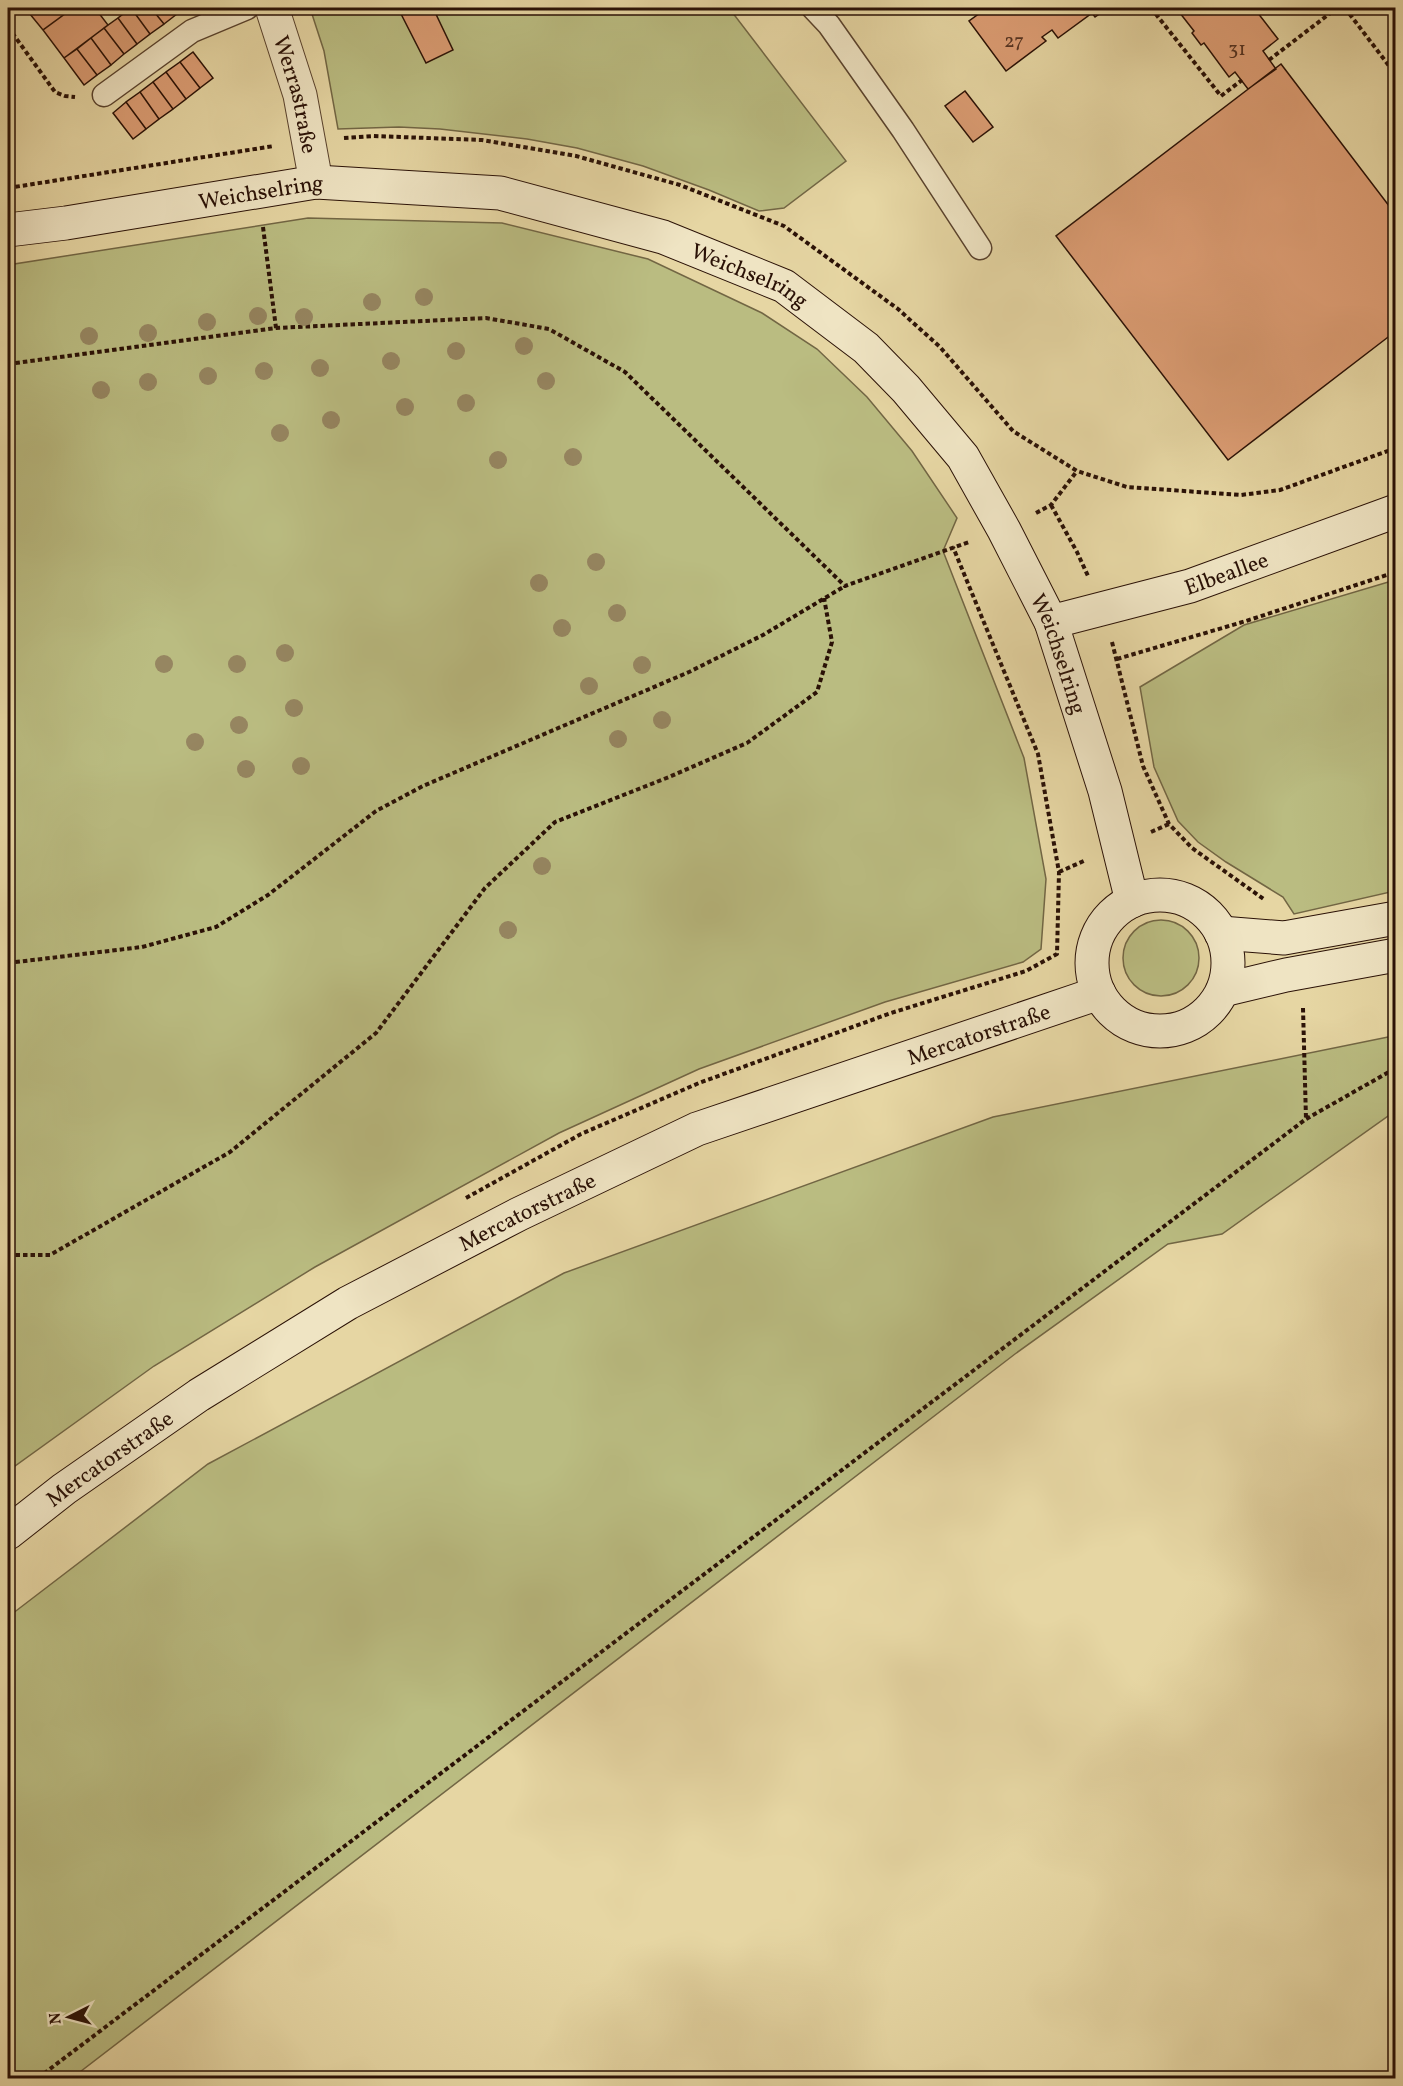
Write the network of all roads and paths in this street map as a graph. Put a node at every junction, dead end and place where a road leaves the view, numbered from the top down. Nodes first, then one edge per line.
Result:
1 (247, 8) edge
2 (272, 8) edge
3 (813, 8) edge
4 (1151, 8) edge
5 (1337, 8) edge
6 (1345, 8) edge
7 (8, 27) edge
8 (1269, 60) dead end
9 (1395, 75) edge
10 (1242, 80) dead end
11 (104, 94) joint
12 (309, 141) junction
13 (251, 150) junction
14 (316, 182) junction
15 (8, 188) edge
16 (260, 191) junction
17 (8, 230) edge
18 (980, 248) dead end
19 (276, 328) junction
20 (8, 364) edge
21 (1395, 448) edge
22 (1051, 505) dead end
23 (1395, 511) edge
24 (1395, 572) edge
25 (845, 586) junction
26 (824, 598) junction
27 (1051, 622) junction
28 (1169, 824) dead end
29 (1132, 901) junction
30 (1395, 918) edge
31 (1221, 933) junction
32 (1057, 954) dead end
33 (1395, 955) edge
34 (8, 963) edge
35 (1223, 990) junction
36 (1099, 993) junction
37 (1303, 1003) dead end
38 (1395, 1068) edge
39 (1306, 1119) junction
40 (8, 1255) edge
41 (8, 1533) edge
42 (38, 2079) edge

1 - 11 lane
2 - 12 street, Werrastraße
3 - 18 lane
4 - 10 path
5 - 8 path
6 - 9 path
7 - 11 path
12 - 13 path
12 - 14 street, Werrastraße
13 - 15 path
13 - 16 path
14 - 16 street, Weichselring
14 - 27 street, Weichselring
16 - 17 street, Weichselring
16 - 19 path
19 - 20 path
19 - 25 path
21 - 22 path
23 - 27 street, Elbeallee
24 - 28 path
25 - 26 path
25 - 32 path
26 - 34 path
26 - 40 path
27 - 29 street, Weichselring
29 - 31 street
29 - 36 street
30 - 31 street
31 - 35 street
33 - 35 street
35 - 36 street
36 - 41 street, Mercatorstraße
37 - 39 path
38 - 39 path
39 - 42 path

